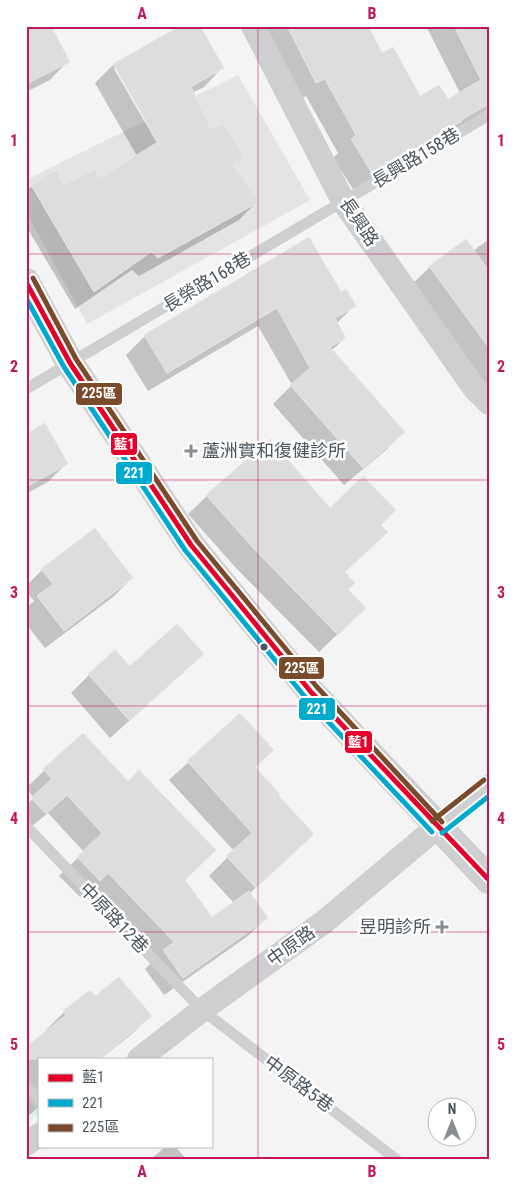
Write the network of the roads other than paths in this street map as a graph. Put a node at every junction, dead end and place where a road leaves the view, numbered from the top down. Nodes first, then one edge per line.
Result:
1 (253, 26) edge
2 (489, 115) edge
3 (343, 201) junction
4 (26, 282) edge
5 (70, 363) junction
6 (26, 389) edge
7 (489, 403) edge
8 (489, 786) edge
9 (26, 826) edge
10 (437, 827) junction
11 (489, 880) edge
12 (202, 1010) junction
13 (140, 1058) edge
14 (26, 1086) edge
15 (38, 1098) edge
16 (38, 1136) edge
17 (26, 1144) edge
18 (396, 1159) edge

1 - 3 street, 長興路
2 - 3 lane, 長興路158巷
3 - 5 lane, 長榮路168巷
3 - 7 street, 長興路
4 - 5 street
5 - 6 lane, 長榮路168巷
5 - 10 street
8 - 10 street, 中原路
9 - 12 lane, 中原路12巷
10 - 11 street
10 - 12 street, 中原路
12 - 13 street, 中原路
12 - 18 lane, 中原路5巷
14 - 15 lane
16 - 17 street

